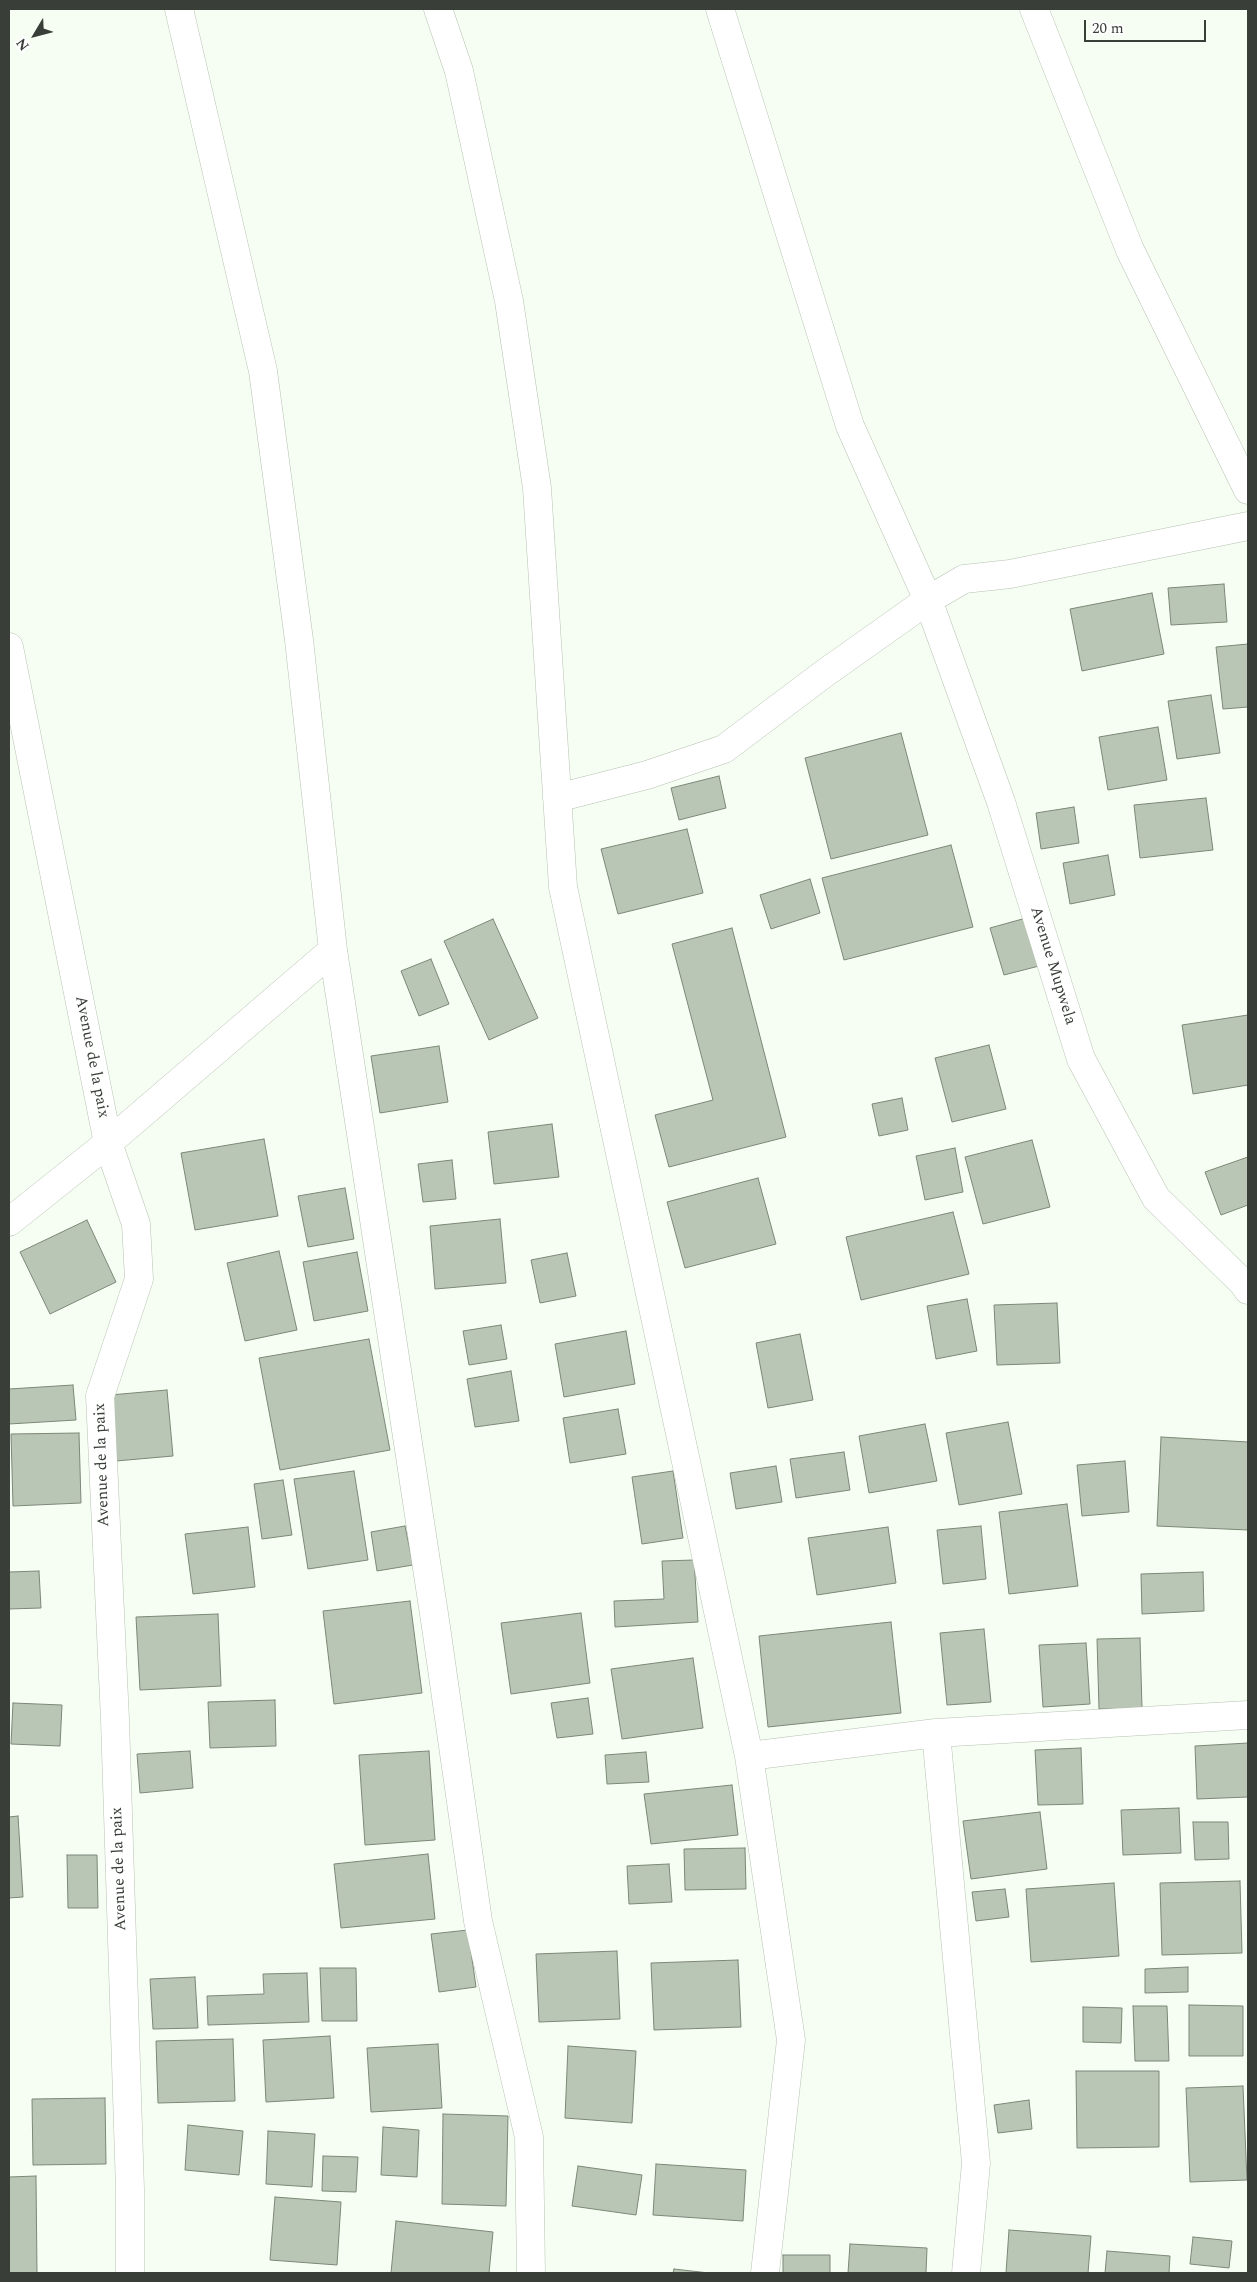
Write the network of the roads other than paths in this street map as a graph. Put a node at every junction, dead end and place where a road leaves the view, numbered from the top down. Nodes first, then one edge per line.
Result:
1 (179, 9) edge
2 (438, 9) edge
3 (720, 9) edge
4 (1034, 9) edge
5 (1248, 490) edge
6 (1248, 526) edge
7 (928, 600) junction
8 (9, 647) edge
9 (557, 798) junction
10 (333, 950) junction
11 (108, 1142) junction
12 (9, 1222) edge
13 (1248, 1290) edge
14 (1248, 1715) edge
15 (936, 1733) junction
16 (749, 1756) junction
17 (130, 2273) edge
18 (531, 2273) edge
19 (765, 2273) edge
20 (966, 2273) edge

1 - 10 street
2 - 9 street
3 - 7 street, Avenue Mupwela
4 - 5 street
6 - 7 street
7 - 9 street
7 - 13 street, Avenue Mupwela
8 - 11 street, Avenue de la paix
9 - 16 street
10 - 11 street
10 - 18 street
11 - 12 street
11 - 17 street, Avenue de la paix
14 - 15 street
15 - 16 street
15 - 20 street
16 - 19 street

